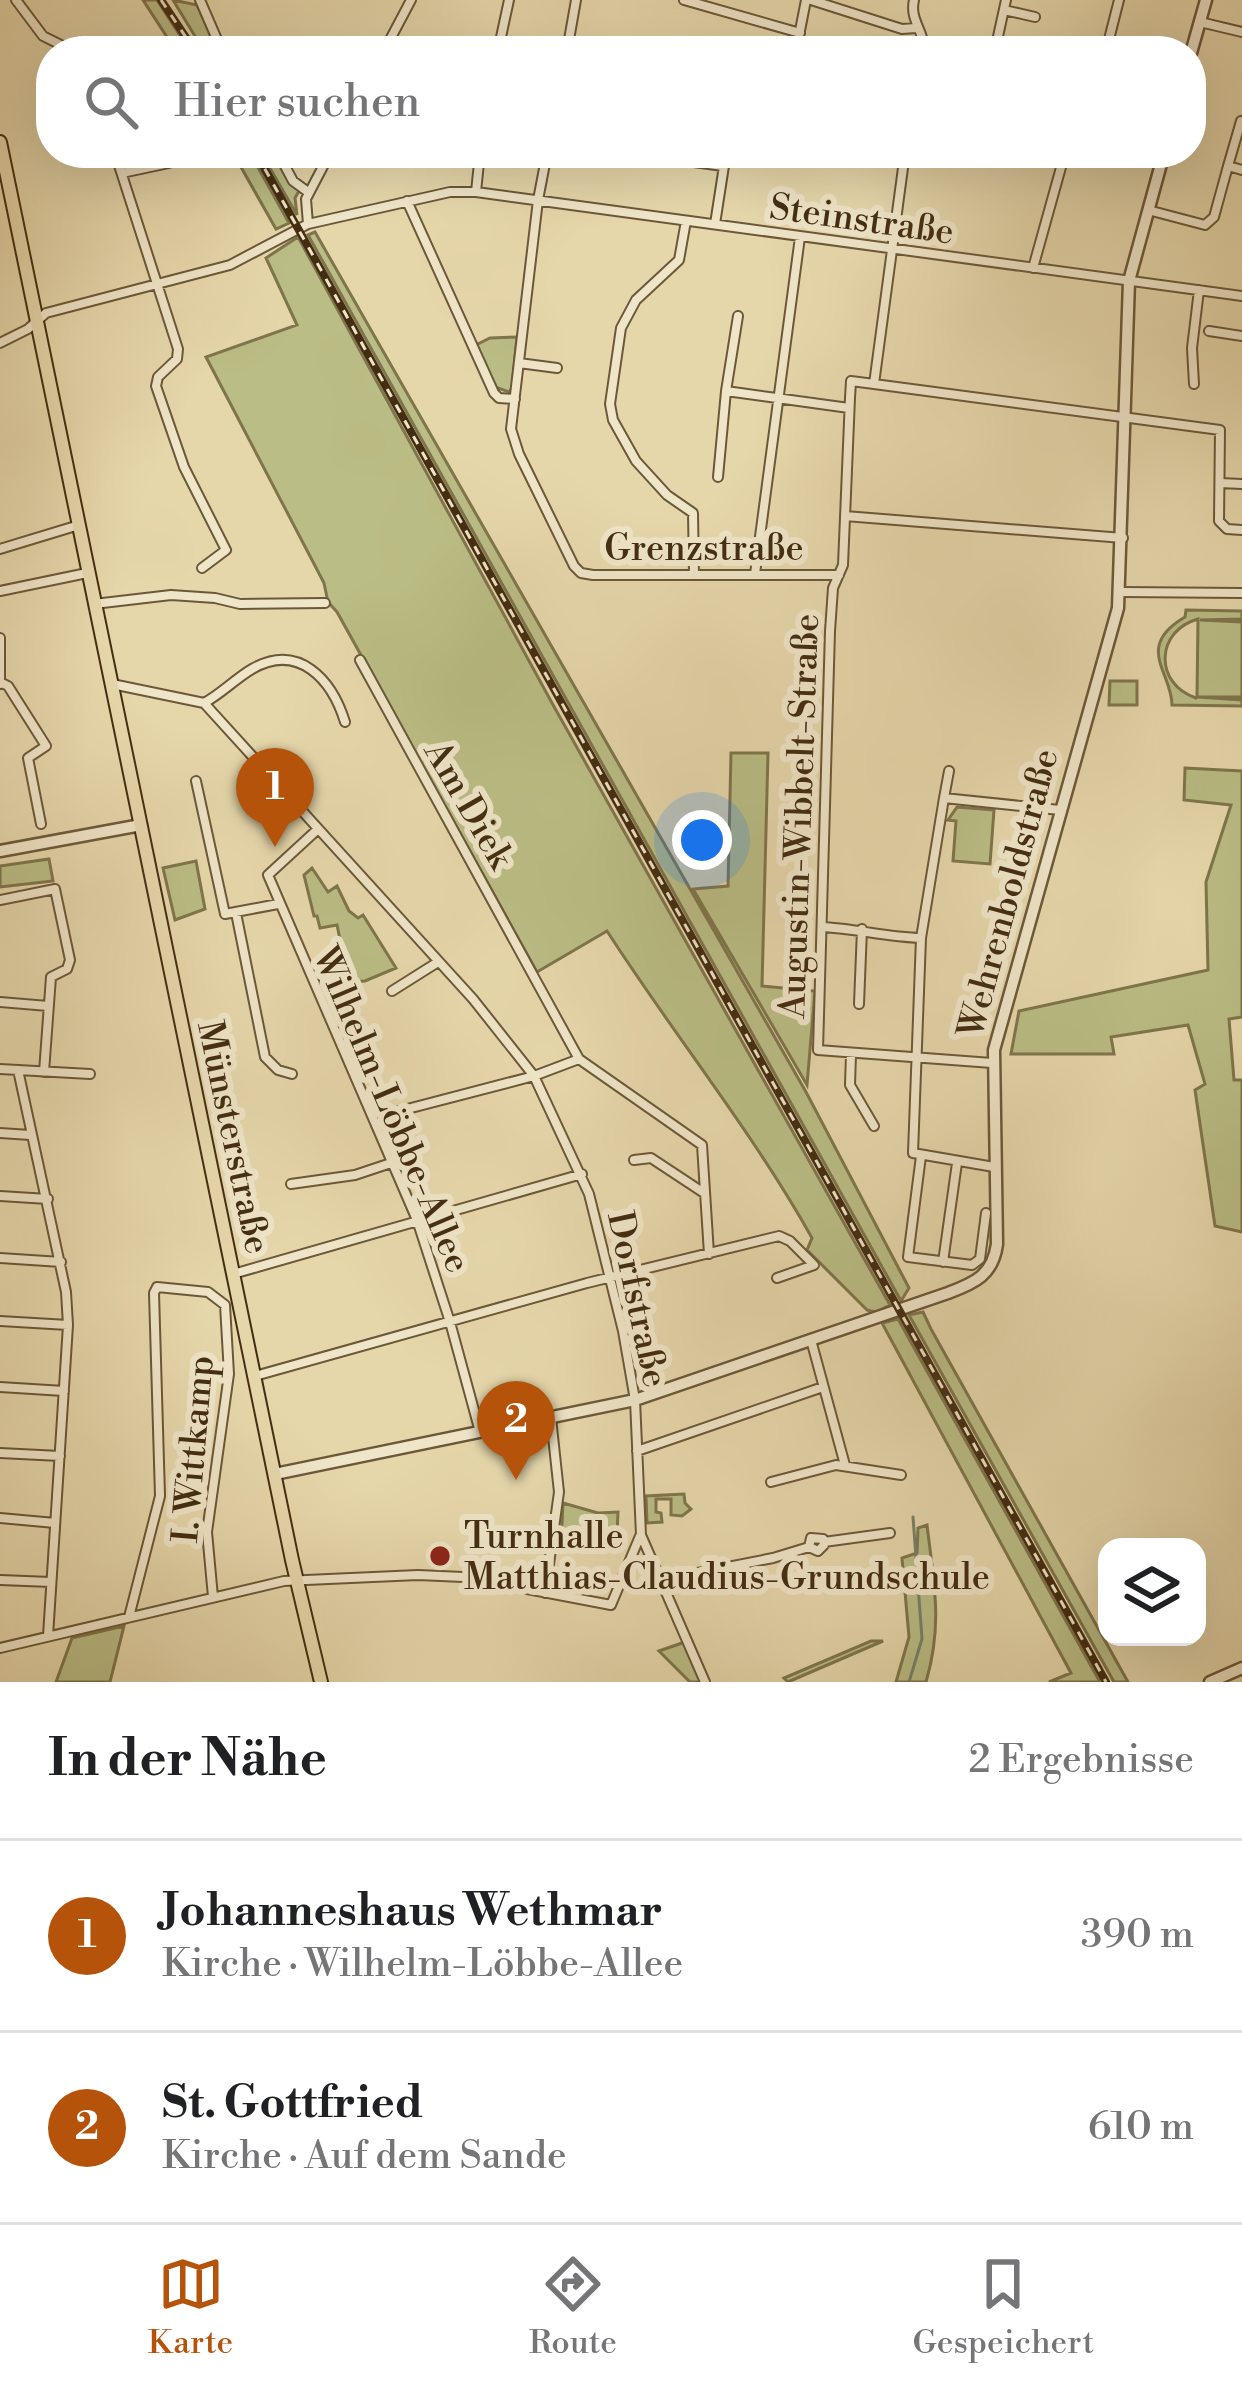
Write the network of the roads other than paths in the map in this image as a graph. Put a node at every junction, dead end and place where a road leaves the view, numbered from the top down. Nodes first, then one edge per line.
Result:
1 (16, 0) edge
2 (200, 0) edge
3 (411, 0) edge
4 (509, 0) edge
5 (684, 0) edge
6 (809, 0) edge
7 (914, 0) edge
8 (1119, 0) edge
9 (1206, 0) edge
10 (573, 1) edge
11 (829, 4) edge
12 (1005, 5) edge
13 (1035, 17) dead end
14 (1200, 22) junction
15 (916, 28) junction
16 (1242, 32) edge
17 (800, 33) junction
18 (43, 36) edge
19 (216, 36) edge
20 (392, 36) edge
21 (501, 36) edge
22 (569, 36) edge
23 (799, 36) edge
24 (921, 36) edge
25 (998, 36) edge
26 (1110, 36) edge
27 (1196, 36) edge
28 (1241, 121) edge
29 (0, 142) edge
30 (1228, 166) junction
31 (120, 168) edge
32 (146, 168) edge
33 (286, 168) edge
34 (322, 168) edge
35 (478, 168) edge
36 (544, 168) edge
37 (723, 168) edge
38 (903, 168) edge
39 (1061, 168) edge
40 (1160, 168) edge
41 (1242, 170) edge
42 (122, 173) junction
43 (308, 192) junction
44 (476, 192) junction
45 (538, 200) junction
46 (407, 201) junction
47 (1148, 210) junction
48 (686, 221) junction
49 (308, 224) junction
50 (715, 224) junction
51 (800, 237) junction
52 (891, 249) junction
53 (1033, 268) junction
54 (1129, 281) junction
55 (156, 285) junction
56 (1199, 290) junction
57 (1242, 296) edge
58 (739, 316) dead end
59 (37, 321) junction
60 (1209, 331) dead end
61 (1242, 336) edge
62 (0, 343) edge
63 (519, 363) junction
64 (557, 368) dead end
65 (874, 384) junction
66 (1193, 384) dead end
67 (726, 391) junction
68 (515, 399) junction
69 (779, 399) junction
70 (850, 408) junction
71 (1126, 420) junction
72 (718, 477) dead end
73 (1220, 483) junction
74 (1242, 484) edge
75 (845, 516) junction
76 (79, 525) junction
77 (1242, 530) edge
78 (1123, 538) junction
79 (0, 549) edge
80 (202, 568) dead end
81 (88, 573) junction
82 (694, 574) junction
83 (755, 574) junction
84 (838, 575) junction
85 (0, 591) edge
86 (1121, 592) junction
87 (1242, 592) edge
88 (325, 603) dead end
89 (94, 604) junction
90 (0, 638) edge
91 (361, 660) dead end
92 (0, 684) edge
93 (110, 684) junction
94 (204, 704) junction
95 (345, 722) dead end
96 (949, 771) dead end
97 (196, 781) dead end
98 (944, 798) junction
99 (1060, 810) junction
100 (40, 824) dead end
101 (141, 825) junction
102 (318, 829) junction
103 (0, 851) edge
104 (0, 900) edge
105 (278, 904) junction
106 (236, 913) junction
107 (823, 927) junction
108 (862, 929) junction
109 (921, 938) junction
110 (438, 962) junction
111 (392, 991) dead end
112 (0, 1002) edge
113 (859, 1004) dead end
114 (48, 1006) junction
115 (851, 1054) junction
116 (915, 1057) junction
117 (579, 1059) junction
118 (992, 1064) junction
119 (0, 1069) edge
120 (18, 1070) junction
121 (44, 1072) junction
122 (90, 1074) dead end
123 (292, 1074) dead end
124 (534, 1076) junction
125 (388, 1114) dead end
126 (874, 1126) dead end
127 (0, 1133) edge
128 (30, 1136) junction
129 (921, 1156) junction
130 (634, 1160) dead end
131 (394, 1162) junction
132 (957, 1163) junction
133 (994, 1167) junction
134 (582, 1174) junction
135 (291, 1184) dead end
136 (704, 1192) junction
137 (0, 1196) edge
138 (48, 1199) junction
139 (986, 1213) dead end
140 (417, 1220) junction
141 (709, 1254) junction
142 (0, 1258) edge
143 (61, 1262) junction
144 (943, 1262) junction
145 (233, 1274) junction
146 (609, 1278) junction
147 (777, 1278) dead end
148 (0, 1321) edge
149 (450, 1322) junction
150 (68, 1325) junction
151 (811, 1340) junction
152 (255, 1376) junction
153 (0, 1387) edge
154 (823, 1387) junction
155 (64, 1391) junction
156 (635, 1400) junction
157 (551, 1418) junction
158 (480, 1432) junction
159 (637, 1451) junction
160 (0, 1453) edge
161 (60, 1456) junction
162 (845, 1465) junction
163 (275, 1474) junction
164 (901, 1475) dead end
165 (772, 1483) dead end
166 (0, 1518) edge
167 (55, 1523) junction
168 (890, 1533) dead end
169 (641, 1535) junction
170 (0, 1580) edge
171 (662, 1580) junction
172 (51, 1582) junction
173 (296, 1582) junction
174 (545, 1592) junction
175 (213, 1597) junction
176 (129, 1617) junction
177 (48, 1636) junction
178 (0, 1648) edge
179 (1242, 1668) edge
180 (321, 1682) edge
181 (705, 1682) edge
182 (1210, 1682) edge

1 - 18 street
2 - 19 street
3 - 20 street
4 - 21 street
5 - 17 street
6 - 11 street
6 - 17 street
7 - 15 street
8 - 26 street
9 - 14 street
10 - 22 street
11 - 15 street
12 - 13 street
12 - 25 street
14 - 16 street
14 - 27 street
15 - 24 street
17 - 23 street
28 - 30 street
29 - 59 main road, Münsterstraße
30 - 41 street
30 - 47 street
31 - 42 street
32 - 42 street
33 - 43 street
34 - 43 street
35 - 44 street
36 - 45 street, Grenzstraße
37 - 50 street
38 - 52 street
39 - 53 street
40 - 47 street, Wehrenboldstraße
42 - 55 street
43 - 49 street
44 - 45 street, Steinstraße
44 - 46 street, Steinstraße
45 - 48 street, Steinstraße
45 - 63 street, Grenzstraße
46 - 49 street, Steinstraße
46 - 68 street
47 - 54 street, Wehrenboldstraße
48 - 50 street, Steinstraße
48 - 82 street
49 - 55 street, Steinstraße
50 - 51 street, Steinstraße
51 - 52 street, Steinstraße
51 - 69 street
52 - 53 street, Steinstraße
52 - 65 street
53 - 54 street, Steinstraße
54 - 56 street, Steinstraße
54 - 71 street, Wehrenboldstraße
55 - 59 street, Steinstraße
55 - 80 street
56 - 57 street, Steinstraße
56 - 66 street
58 - 67 street
59 - 62 street, Steinstraße
59 - 76 main road, Münsterstraße
60 - 61 street
63 - 64 street
63 - 68 street, Grenzstraße
65 - 70 street
65 - 71 street
67 - 69 street
67 - 72 street
68 - 82 street, Grenzstraße
69 - 70 street
69 - 83 street
70 - 75 street, Augustin-Wibbelt-Straße
71 - 73 street
71 - 78 street, Wehrenboldstraße
73 - 74 street
73 - 77 street
75 - 78 street
75 - 84 street, Augustin-Wibbelt-Straße
76 - 79 street
76 - 81 main road, Münsterstraße
78 - 86 street, Wehrenboldstraße
81 - 85 street
81 - 89 main road, Münsterstraße
82 - 83 street, Grenzstraße
83 - 84 street, Grenzstraße
84 - 107 street, Augustin-Wibbelt-Straße
86 - 87 street
86 - 99 street, Wehrenboldstraße
88 - 89 street
89 - 93 main road, Münsterstraße
90 - 92 street
91 - 117 street, Am Diek
92 - 100 street
93 - 94 street
93 - 101 main road, Münsterstraße
94 - 95 street
94 - 102 street, Dorfstraße
96 - 98 street
97 - 106 street
98 - 99 street
98 - 109 street
99 - 118 street, Wehrenboldstraße
101 - 103 street
101 - 145 main road, Münsterstraße
102 - 105 street
102 - 110 street, Dorfstraße
104 - 114 street
105 - 106 street
105 - 131 street, Wilhelm-Löbbe-Allee
106 - 123 street
107 - 108 street
107 - 115 street, Augustin-Wibbelt-Straße
108 - 109 street
108 - 113 street
109 - 116 street
110 - 111 street
110 - 124 street, Dorfstraße
112 - 114 street
114 - 121 street
115 - 116 street, Augustin-Wibbelt-Straße
115 - 126 street, Augustin-Wibbelt-Straße
116 - 118 street, Augustin-Wibbelt-Straße
116 - 129 street
117 - 124 street
117 - 136 street
118 - 133 street, Wehrenboldstraße
119 - 120 street
120 - 121 street
120 - 128 street
121 - 122 street
124 - 125 street
124 - 134 street, Dorfstraße
127 - 128 street
128 - 138 street
129 - 132 street
129 - 144 street
130 - 136 street
131 - 135 street
131 - 140 street, Wilhelm-Löbbe-Allee
132 - 133 street
132 - 144 street
133 - 151 street, Wehrenboldstraße
134 - 140 street
134 - 146 street, Dorfstraße
136 - 141 street
137 - 138 street
138 - 143 street
139 - 144 street
140 - 145 street
140 - 149 street, Wilhelm-Löbbe-Allee
141 - 146 street
141 - 147 street
142 - 143 street
143 - 150 street
145 - 152 main road, Münsterstraße
146 - 149 street
146 - 156 street, Dorfstraße
148 - 150 street
149 - 152 street
149 - 158 street, Wilhelm-Löbbe-Allee
150 - 155 street
151 - 154 street
151 - 156 street, Wehrenboldstraße
152 - 163 main road, Münsterstraße
153 - 155 street
154 - 159 street
154 - 162 street
155 - 161 street
156 - 157 street, Wehrenboldstraße
156 - 159 street, Dorfstraße
157 - 158 street, Wehrenboldstraße
157 - 174 street
158 - 163 street, Wehrenboldstraße
159 - 169 street, Dorfstraße
160 - 161 street
161 - 167 street
162 - 164 street
162 - 165 street
163 - 173 main road, Münsterstraße
166 - 167 street
167 - 172 street
168 - 171 street
169 - 171 street, Dorfstraße
169 - 174 street
170 - 172 street
171 - 181 street, Dorfstraße
172 - 177 street
173 - 174 street
173 - 175 street
173 - 180 main road, Münsterstraße
175 - 176 street
175 - 176 street, I. Wittkamp
176 - 177 street
177 - 178 street
179 - 182 street

